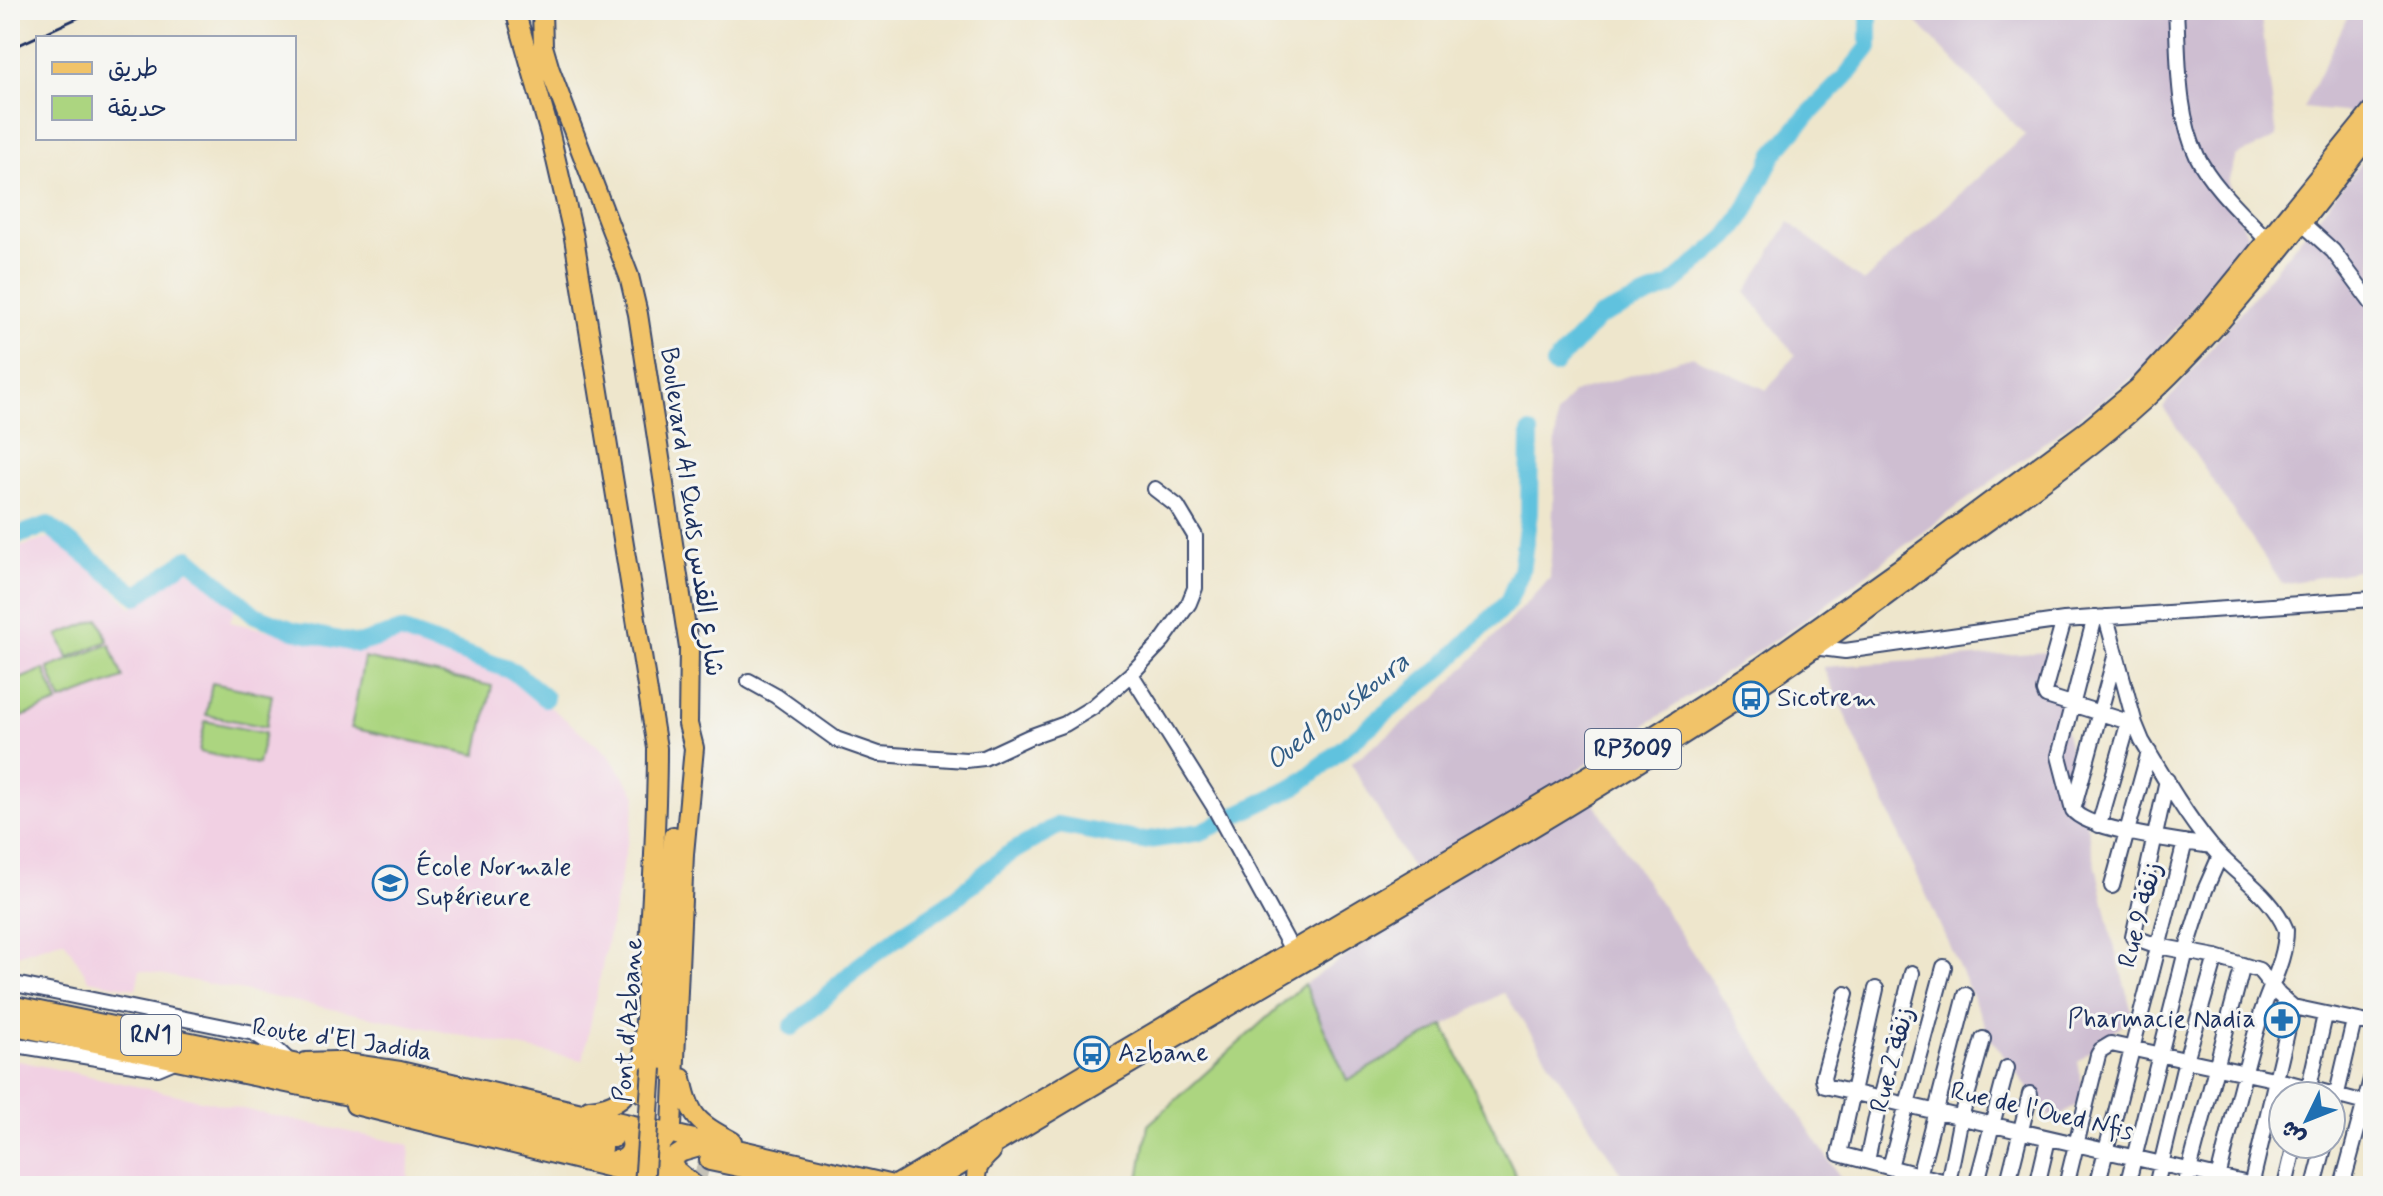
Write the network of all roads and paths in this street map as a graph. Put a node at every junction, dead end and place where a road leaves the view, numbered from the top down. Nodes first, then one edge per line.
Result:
1 (515, 10) edge
2 (542, 10) edge
3 (2176, 10) edge
4 (2373, 110) edge
5 (2373, 131) edge
6 (2301, 222) junction
7 (2268, 241) junction
8 (2373, 305) edge
9 (1155, 489) dead end
10 (2373, 599) edge
11 (2100, 617) junction
12 (2064, 620) junction
13 (1806, 644) junction
14 (2116, 656) junction
15 (646, 671) junction
16 (1131, 674) junction
17 (749, 681) dead end
18 (2072, 704) junction
19 (2100, 713) junction
20 (2132, 723) junction
21 (688, 724) junction
22 (2149, 752) junction
23 (2167, 780) junction
24 (2073, 810) junction
25 (2099, 825) junction
26 (2128, 832) junction
27 (2156, 837) junction
28 (2185, 842) junction
29 (2215, 851) junction
30 (668, 859) junction
31 (2112, 886) dead end
32 (2158, 946) junction
33 (2186, 951) junction
34 (1293, 952) junction
35 (2216, 957) junction
36 (2243, 965) junction
37 (1944, 967) dead end
38 (1912, 973) dead end
39 (10, 983) edge
40 (2273, 987) junction
41 (1876, 989) dead end
42 (1846, 994) dead end
43 (1966, 995) dead end
44 (10, 1006) edge
45 (2293, 1007) junction
46 (2325, 1015) junction
47 (2354, 1021) junction
48 (10, 1024) edge
49 (2373, 1024) edge
50 (1983, 1039) dead end
51 (675, 1040) junction
52 (10, 1044) edge
53 (2131, 1048) junction
54 (2161, 1054) junction
55 (177, 1060) junction
56 (2186, 1060) junction
57 (291, 1063) junction
58 (2215, 1066) junction
59 (651, 1067) junction
60 (2007, 1068) dead end
61 (2243, 1072) junction
62 (2373, 1072) edge
63 (272, 1078) junction
64 (2278, 1080) joint
65 (2311, 1080) edge
66 (2340, 1080) edge
67 (334, 1081) junction
68 (1852, 1092) junction
69 (2030, 1094) dead end
70 (2347, 1098) edge
71 (1880, 1099) junction
72 (2369, 1104) edge
73 (1906, 1105) junction
74 (578, 1111) junction
75 (1935, 1111) junction
76 (1961, 1117) junction
77 (1992, 1126) junction
78 (2267, 1129) edge
79 (670, 1132) junction
80 (2019, 1132) junction
81 (1008, 1136) junction
82 (622, 1137) junction
83 (2048, 1139) junction
84 (2077, 1145) junction
85 (692, 1148) junction
86 (2106, 1152) junction
87 (763, 1156) junction
88 (2135, 1158) junction
89 (2291, 1160) edge
90 (2321, 1160) edge
91 (1867, 1161) junction
92 (585, 1162) junction
93 (928, 1163) junction
94 (2161, 1163) junction
95 (1890, 1167) junction
96 (705, 1170) edge
97 (2189, 1170) junction
98 (657, 1174) edge
99 (1919, 1176) junction
100 (869, 1181) edge
101 (2217, 1182) edge
102 (1954, 1184) edge
103 (620, 1186) edge
104 (768, 1186) edge
105 (833, 1186) edge
106 (895, 1186) edge
107 (910, 1186) edge
108 (927, 1186) edge
109 (978, 1186) edge
110 (1976, 1186) edge
111 (2007, 1186) edge
112 (2037, 1186) edge
113 (2066, 1186) edge
114 (2097, 1186) edge
115 (2127, 1186) edge
116 (2156, 1186) edge
117 (2185, 1186) edge
118 (2254, 1186) edge
119 (2285, 1186) edge
120 (2314, 1186) edge
121 (2342, 1186) edge

1 - 15 main road
2 - 21 main road, Boulevard Al Quds شارع القدس
3 - 7 street
4 - 7 main road, RP3009
5 - 6 main road, RP3009
6 - 8 street
6 - 13 main road, RP3009
7 - 13 main road, RP3009
9 - 16 street
10 - 11 street
11 - 12 street
11 - 14 street
11 - 18 street
12 - 13 street
12 - 18 street
13 - 34 main road, RP3009
13 - 81 main road, RP3009
14 - 19 street
14 - 20 street
15 - 30 main road
15 - 59 main road
16 - 17 street
16 - 34 street
18 - 19 street
18 - 24 street
19 - 20 street
19 - 24 street
20 - 22 street
20 - 25 street
21 - 30 main road
21 - 51 main road, Boulevard Al Quds شارع القدس
22 - 23 street
22 - 26 street
23 - 27 street
23 - 29 street
24 - 25 street
25 - 26 street
26 - 27 street
26 - 31 street
27 - 28 street
27 - 32 street
28 - 29 street
28 - 32 street, Rue 9 زنقة
29 - 33 street
29 - 40 street
30 - 59 main road, Pont d'Azbane
32 - 33 street
32 - 53 street, Rue 9 زنقة
33 - 35 street
33 - 54 street
34 - 93 main road, RP3009
35 - 36 street
35 - 56 street
36 - 40 street
36 - 58 street
37 - 73 street, Rue 2 زنقة
38 - 71 street
39 - 57 street
40 - 45 street
40 - 61 street
41 - 68 street
42 - 68 street, Rue de l'Oued Nfis
43 - 75 street
44 - 57 highway, Route d'El Jadida / RN1
45 - 46 street
45 - 64 street
46 - 47 street
46 - 65 street
47 - 49 street
47 - 66 street
48 - 55 highway, Route d'El Jadida / RN1
50 - 76 street
51 - 79 main road, Boulevard Al Quds شارع القدس
51 - 87 main road
52 - 55 street
53 - 54 street
53 - 84 street
53 - 86 street, Rue 9 زنقة
54 - 56 street
54 - 88 street
55 - 63 highway, Route d'El Jadida / RN1
56 - 58 street
56 - 94 street
57 - 67 highway, RN1
57 - 74 main road, Route d'El Jadida
58 - 61 street
58 - 97 street
59 - 74 main road
59 - 82 main road
59 - 98 main road, Pont d'Azbane, bridge
60 - 77 street
61 - 64 street
61 - 101 street
62 - 72 street
63 - 67 highway, RN1
63 - 92 main road, Route d'El Jadida
67 - 82 highway, RN1
68 - 71 street, Rue de l'Oued Nfis
68 - 91 street
69 - 80 street
70 - 72 street
71 - 73 street, Rue de l'Oued Nfis
71 - 91 street
72 - 121 street
73 - 75 street, Rue de l'Oued Nfis
73 - 95 street, Rue 2 زنقة
74 - 82 main road, Route d'El Jadida
75 - 76 street, Rue de l'Oued Nfis
75 - 99 street
76 - 77 street, Rue de l'Oued Nfis
76 - 102 street
77 - 80 street, Rue de l'Oued Nfis
77 - 110 street
78 - 118 street
79 - 82 main road, Route d'El Jadida
79 - 96 main road, Route d'El Jadida
79 - 98 main road
80 - 83 street, Rue de l'Oued Nfis
80 - 111 street
81 - 108 main road, RP3009
81 - 109 main road
82 - 92 main road
82 - 98 main road
82 - 98 main road
83 - 84 street, Rue de l'Oued Nfis
83 - 112 street
84 - 86 street, Rue de l'Oued Nfis
84 - 113 street
85 - 96 main road
85 - 96 main road
85 - 98 main road
86 - 88 street, Rue de l'Oued Nfis
86 - 114 street, Rue 9 زنقة
87 - 96 main road, Route d'El Jadida
87 - 100 main road
88 - 94 street, Rue de l'Oued Nfis
88 - 115 street
89 - 119 street
90 - 120 street
91 - 95 street
92 - 98 main road, Route d'El Jadida
92 - 103 main road
93 - 100 main road
93 - 106 main road, RP3009
93 - 107 main road
94 - 97 street, Rue de l'Oued Nfis
94 - 116 street
95 - 99 street
96 - 98 main road
96 - 104 highway
96 - 105 highway
97 - 101 street, Rue de l'Oued Nfis
97 - 117 street
99 - 102 street
100 - 106 main road
101 - 118 street, Rue de l'Oued Nfis

